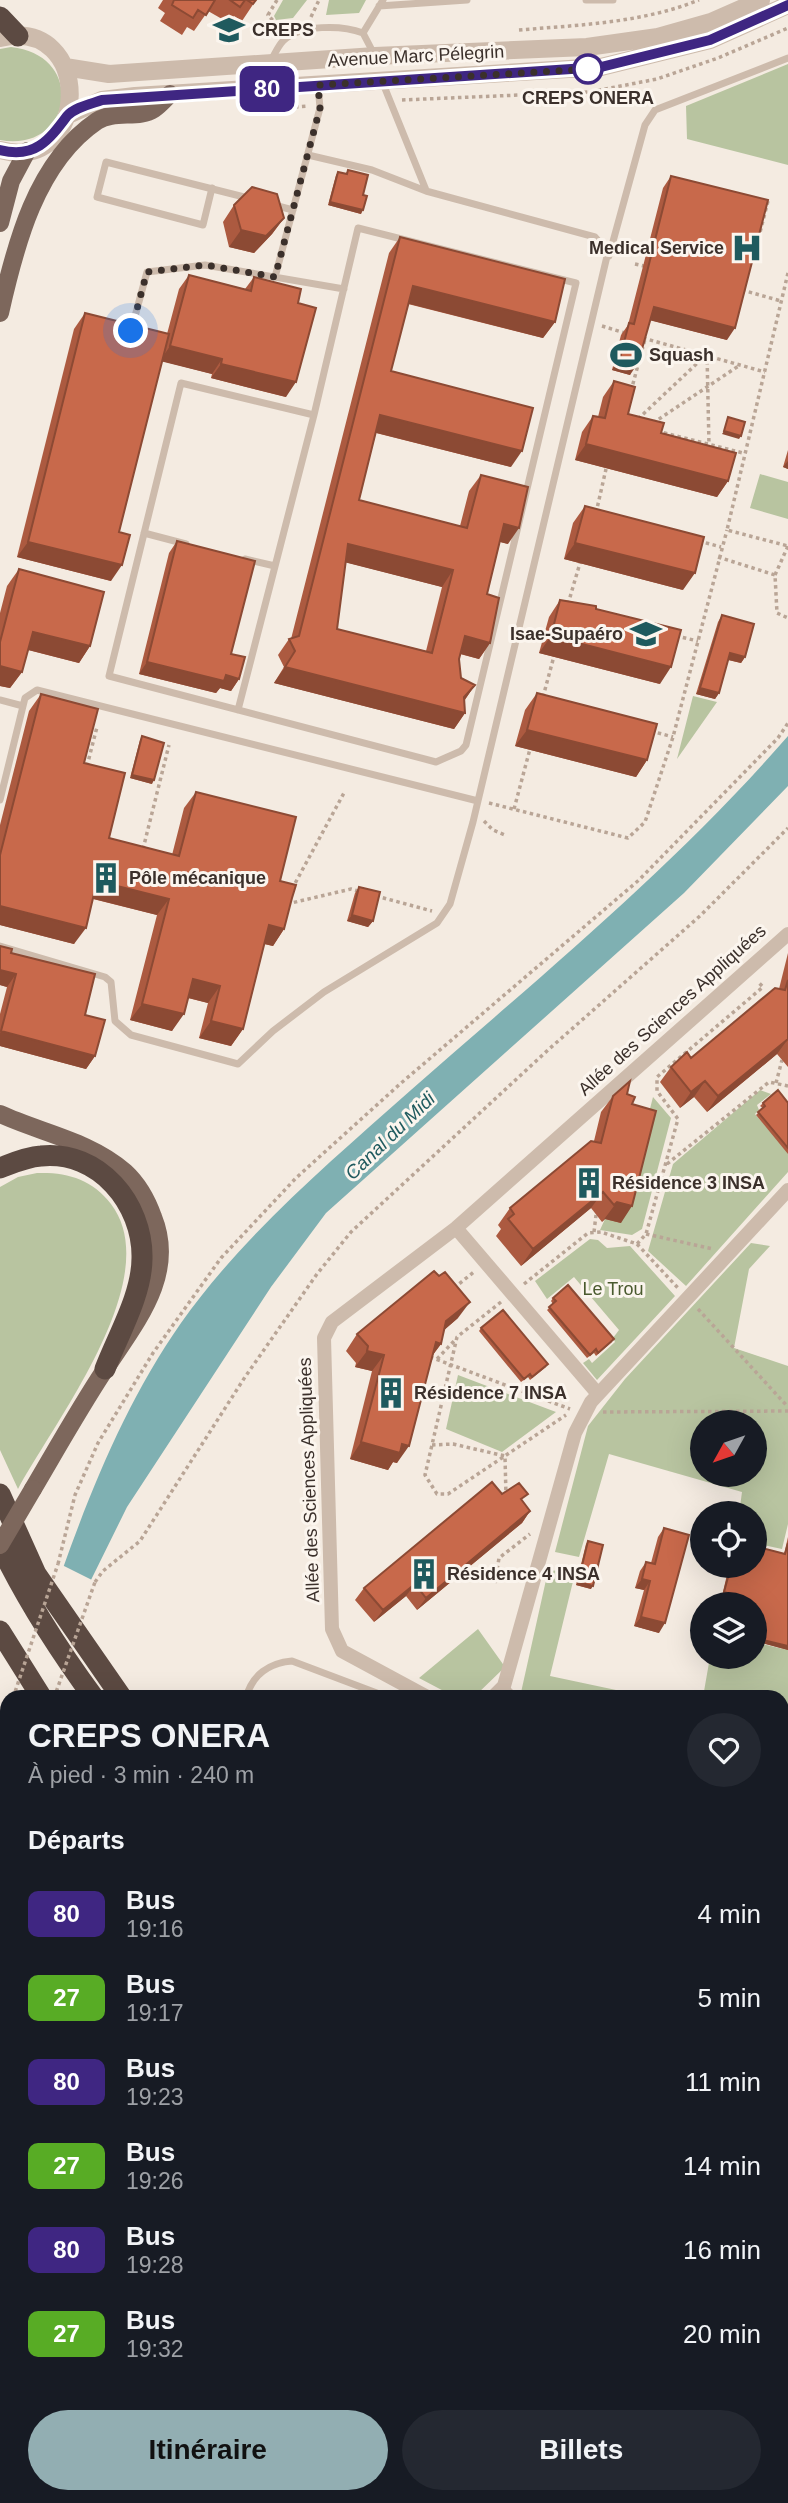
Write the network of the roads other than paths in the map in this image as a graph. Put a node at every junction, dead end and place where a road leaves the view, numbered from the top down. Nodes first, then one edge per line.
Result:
1 (467, 0) edge
2 (586, 0) edge
3 (613, 0) edge
4 (761, 0) edge
5 (381, 3) edge
6 (788, 5) edge
7 (0, 17) edge
8 (363, 33) junction
9 (9, 37) edge
10 (375, 56) junction
11 (788, 58) edge
12 (268, 64) junction
13 (65, 67) junction
14 (381, 80) junction
15 (318, 85) junction
16 (170, 94) junction
17 (68, 114) junction
18 (0, 150) edge
19 (27, 151) junction
20 (308, 155) junction
21 (212, 188) junction
22 (426, 191) junction
23 (258, 201) edge
24 (270, 204) edge
25 (293, 210) junction
26 (0, 223) edge
27 (608, 261) junction
28 (275, 277) junction
29 (344, 289) junction
30 (0, 313) edge
31 (131, 331) edge
32 (314, 415) junction
33 (144, 533) junction
34 (201, 548) edge
35 (235, 556) edge
36 (275, 566) junction
37 (0, 700) edge
38 (23, 706) junction
39 (238, 710) junction
40 (0, 800) edge
41 (480, 801) junction
42 (788, 934) edge
43 (0, 946) edge
44 (0, 1114) edge
45 (0, 1168) edge
46 (788, 1189) edge
47 (456, 1228) junction
48 (105, 1369) junction
49 (597, 1394) junction
50 (0, 1494) edge
51 (0, 1545) edge
52 (0, 1631) edge
53 (504, 1686) junction
54 (37, 1690) edge
55 (88, 1690) edge
56 (116, 1690) edge
57 (248, 1690) edge
58 (369, 1690) edge
59 (414, 1690) edge
60 (500, 1690) edge
61 (508, 1690) edge

1 - 5 lane
2 - 3 lane
4 - 10 street, Avenue Marc Pélegrin
5 - 8 lane
6 - 14 street, Avenue Marc Pélegrin
7 - 9 highway
8 - 10 lane
8 - 12 lane
9 - 13 street
10 - 12 street, Avenue Marc Pélegrin
11 - 27 lane
12 - 13 street, Avenue Marc Pélegrin
13 - 17 street
14 - 15 street, Avenue Marc Pélegrin
14 - 22 lane
15 - 16 street, Avenue Marc Pélegrin
15 - 20 lane
16 - 17 street, Avenue Marc Pélegrin
16 - 30 main road
17 - 19 street
18 - 19 street
19 - 26 main road
20 - 22 lane
20 - 25 lane
21 - 21 lane
21 - 23 lane
22 - 27 lane
24 - 25 lane
25 - 28 lane
27 - 41 lane
28 - 29 lane
28 - 31 lane
29 - 32 lane
29 - 39 lane
32 - 33 lane
32 - 36 lane
33 - 34 lane
33 - 39 lane
35 - 36 lane
36 - 39 lane
37 - 38 lane
38 - 40 lane
38 - 41 lane
41 - 43 lane
42 - 47 street, Allée des Sciences Appliquées
44 - 48 main road
45 - 48 highway
46 - 49 street
47 - 49 street
47 - 59 street, Allée des Sciences Appliquées
48 - 51 main road, bridge
49 - 53 street
50 - 56 highway
51 - 55 highway
52 - 54 highway
53 - 60 street
53 - 61 lane
57 - 58 lane

